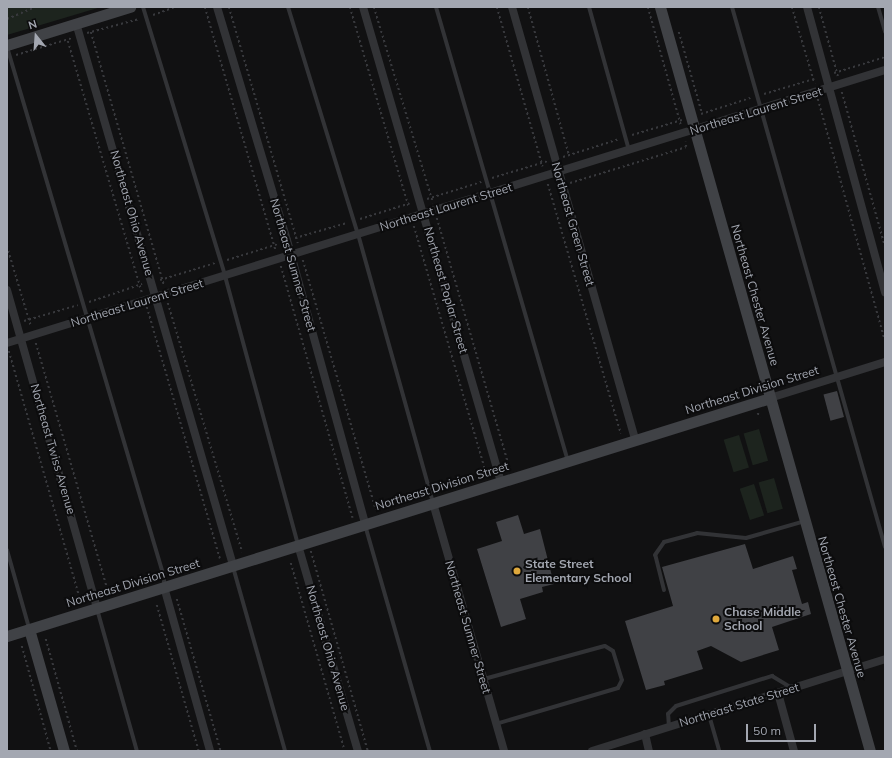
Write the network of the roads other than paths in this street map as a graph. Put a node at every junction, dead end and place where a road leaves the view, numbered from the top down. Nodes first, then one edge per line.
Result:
1 (130, 7) edge
2 (143, 7) edge
3 (217, 7) edge
4 (288, 7) edge
5 (363, 7) edge
6 (436, 7) edge
7 (512, 7) edge
8 (589, 7) edge
9 (660, 7) edge
10 (732, 7) edge
11 (807, 7) edge
12 (878, 7) edge
13 (76, 23) junction
14 (885, 32) edge
15 (7, 46) edge
16 (885, 70) edge
17 (830, 88) junction
18 (761, 110) junction
19 (695, 130) junction
20 (629, 150) junction
21 (559, 172) junction
22 (491, 193) junction
23 (424, 213) junction
24 (358, 234) junction
25 (290, 255) junction
26 (225, 276) junction
27 (7, 290) edge
28 (885, 293) edge
29 (157, 297) junction
30 (89, 318) junction
31 (21, 338) junction
32 (7, 344) edge
33 (885, 362) edge
34 (836, 378) junction
35 (770, 398) junction
36 (636, 440) junction
37 (568, 461) junction
38 (501, 482) junction
39 (433, 503) junction
40 (805, 521) junction
41 (365, 524) junction
42 (298, 545) junction
43 (885, 547) edge
44 (7, 550) edge
45 (233, 565) junction
46 (164, 587) junction
47 (664, 590) dead end
48 (97, 607) junction
49 (29, 629) junction
50 (7, 636) edge
51 (885, 659) edge
52 (847, 671) junction
53 (483, 679) junction
54 (792, 688) junction
55 (778, 692) junction
56 (709, 714) junction
57 (496, 724) junction
58 (669, 727) junction
59 (645, 734) junction
60 (64, 751) edge
61 (137, 751) edge
62 (210, 751) edge
63 (285, 751) edge
64 (358, 751) edge
65 (430, 751) edge
66 (504, 751) edge
67 (592, 751) edge
68 (649, 751) edge
69 (719, 751) edge
70 (794, 751) edge
71 (870, 751) edge

1 - 13 street
2 - 26 lane
3 - 25 street, Northeast Sumner Street
4 - 24 lane
5 - 23 street, Northeast Poplar Street
6 - 22 lane
7 - 21 street, Northeast Green Street
8 - 20 lane
9 - 19 street, Northeast Chester Avenue
10 - 18 lane
11 - 17 street
12 - 14 lane
13 - 15 street
13 - 29 street, Northeast Ohio Avenue
15 - 30 lane
16 - 17 street, Northeast Laurent Street
17 - 18 street, Northeast Laurent Street
17 - 28 street
18 - 19 street, Northeast Laurent Street
18 - 34 lane
19 - 20 street, Northeast Laurent Street
19 - 35 street, Northeast Chester Avenue
20 - 21 street, Northeast Laurent Street
21 - 22 street, Northeast Laurent Street
21 - 36 street, Northeast Green Street
22 - 23 street, Northeast Laurent Street
22 - 37 lane
23 - 24 street, Northeast Laurent Street
23 - 38 street, Northeast Poplar Street
24 - 25 street, Northeast Laurent Street
24 - 39 lane
25 - 26 street, Northeast Laurent Street
25 - 41 street, Northeast Sumner Street
26 - 29 street, Northeast Laurent Street
26 - 42 lane
27 - 31 street, Northeast Twiss Avenue
29 - 30 street, Northeast Laurent Street
29 - 45 street, Northeast Ohio Avenue
30 - 31 street, Northeast Laurent Street
30 - 46 lane
31 - 32 street, Northeast Laurent Street
31 - 48 street, Northeast Twiss Avenue
33 - 34 street, Northeast Division Street
34 - 35 street, Northeast Division Street
34 - 43 lane
35 - 36 street, Northeast Division Street
35 - 40 street, Northeast Chester Avenue
36 - 37 street, Northeast Division Street
37 - 38 street, Northeast Division Street
38 - 39 street, Northeast Division Street
39 - 41 street, Northeast Division Street
39 - 53 street, Northeast Sumner Street
40 - 47 lane
40 - 52 street, Northeast Chester Avenue
41 - 42 street, Northeast Division Street
41 - 65 lane
42 - 45 street, Northeast Division Street
42 - 64 street, Northeast Ohio Avenue
44 - 49 lane
45 - 46 street, Northeast Division Street
45 - 63 lane
46 - 48 street, Northeast Division Street
46 - 62 street
48 - 49 street, Northeast Division Street
48 - 61 lane
49 - 50 street, Northeast Division Street
49 - 60 street
51 - 52 street, Northeast State Street
52 - 54 street, Northeast State Street
52 - 71 street, Northeast Chester Avenue
53 - 57 street, Northeast Sumner Street
53 - 57 lane
54 - 55 street, Northeast State Street
54 - 58 lane
55 - 56 street, Northeast State Street
55 - 70 street
56 - 58 street, Northeast State Street
56 - 69 lane
57 - 66 street, Northeast Sumner Street
58 - 59 street, Northeast State Street
59 - 67 street, Northeast State Street
59 - 68 street

